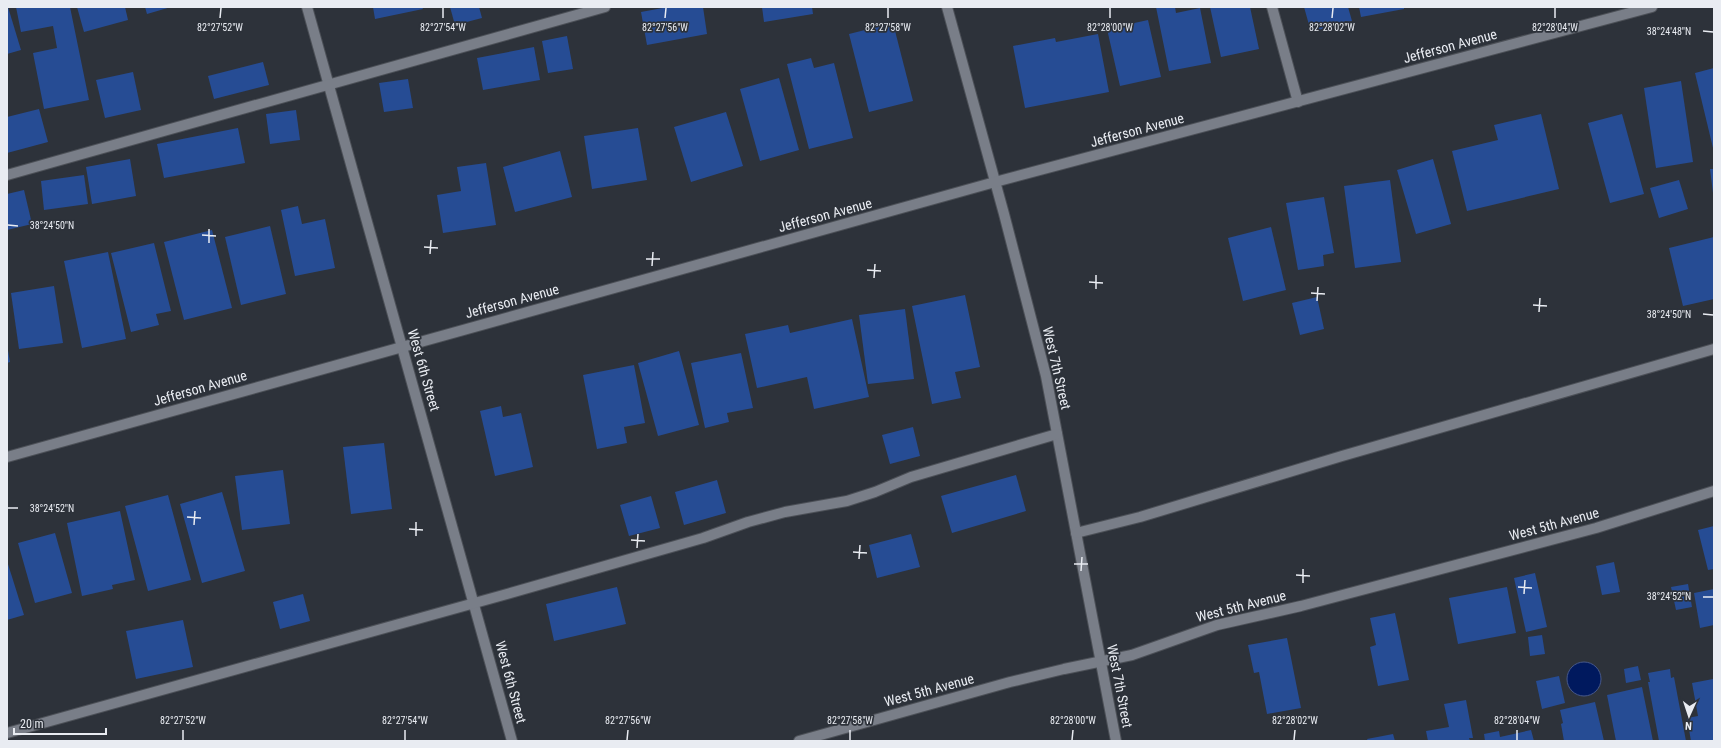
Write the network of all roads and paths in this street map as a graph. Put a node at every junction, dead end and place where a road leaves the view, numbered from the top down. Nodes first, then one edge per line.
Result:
1 (307, 7) edge
2 (605, 7) edge
3 (947, 7) edge
4 (1272, 7) edge
5 (1652, 7) edge
6 (328, 85) junction
7 (1298, 102) junction
8 (7, 174) edge
9 (995, 182) junction
10 (402, 346) junction
11 (1714, 349) edge
12 (1057, 434) junction
13 (7, 457) edge
14 (1714, 491) edge
15 (1076, 532) junction
16 (475, 603) junction
17 (1101, 662) junction
18 (7, 732) edge
19 (512, 741) edge
20 (799, 741) edge
21 (1116, 741) edge

1 - 6 street, West 6th Street
2 - 6 street
3 - 9 street, West 7th Street
4 - 7 street
5 - 7 street, Jefferson Avenue
6 - 8 street
6 - 10 street, West 6th Street
7 - 9 street, Jefferson Avenue
9 - 10 street, Jefferson Avenue
9 - 12 street, West 7th Street
10 - 13 street, Jefferson Avenue
10 - 16 street, West 6th Street
11 - 15 street
12 - 15 street, West 7th Street
12 - 16 street
14 - 17 street, West 5th Avenue
15 - 17 street, West 7th Street
16 - 18 street
16 - 19 street, West 6th Street
17 - 20 street, West 5th Avenue
17 - 21 street, West 7th Street

